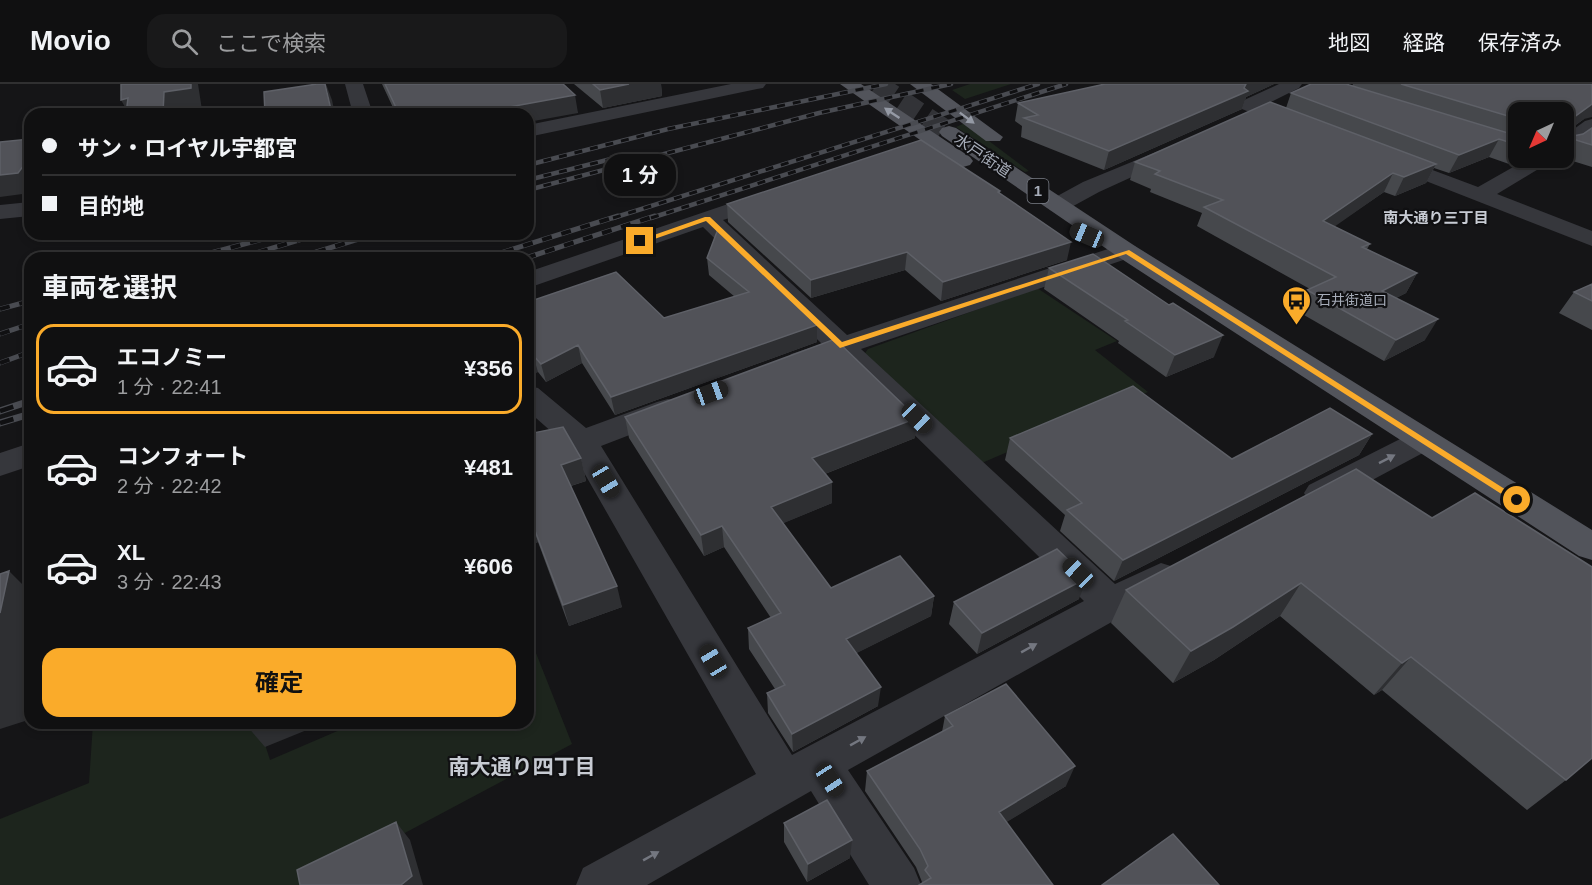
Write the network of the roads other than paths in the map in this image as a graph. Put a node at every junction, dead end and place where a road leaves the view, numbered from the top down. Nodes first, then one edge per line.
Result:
1 (354, 84) edge
2 (757, 84) edge
3 (849, 84) edge
4 (919, 84) edge
5 (1302, 86) edge
6 (727, 87) edge
7 (584, 105) dead end
8 (361, 108) edge
9 (1280, 113) junction
10 (600, 118) junction
11 (1242, 121) edge
12 (534, 130) edge
13 (1312, 131) edge
14 (1589, 132) edge
15 (942, 137) junction
16 (1574, 140) edge
17 (1188, 145) edge
18 (905, 152) edge
19 (1368, 152) edge
20 (1526, 168) edge
21 (1480, 195) junction
22 (751, 203) edge
23 (1058, 205) junction
24 (24, 209) edge
25 (0, 212) edge
26 (707, 218) junction
27 (1592, 239) edge
28 (1126, 251) junction
29 (534, 278) edge
30 (840, 345) junction
31 (773, 370) edge
32 (694, 399) edge
33 (534, 400) edge
34 (1424, 440) junction
35 (582, 441) junction
36 (24, 456) edge
37 (0, 465) edge
38 (1288, 510) edge
39 (1592, 547) edge
40 (1194, 560) edge
41 (1110, 603) junction
42 (801, 772) junction
43 (600, 885) edge
44 (897, 885) edge

1 - 8 street
2 - 6 street
15 -> 3 main road
4 -> 23 main road
5 - 9 street
6 - 10 street
7 - 10 street
9 - 11 street
9 - 13 street
10 - 12 street
14 - 16 street
15 - 18 street
15 - 23 main road, 水戸街道 / 1
15 - 28 main road
17 - 23 street
19 - 21 street
20 - 21 street
21 - 27 street
22 - 26 street
23 - 28 main road, 水戸街道 / 1
24 - 25 street
26 - 29 street
26 - 30 street
28 - 30 street
28 - 34 main road, 水戸街道 / 1
30 - 31 street
30 - 41 street
32 - 35 street
33 - 35 street
38 -> 34 street
34 - 39 main road, 水戸街道 / 1
35 - 42 street
36 - 37 street
40 - 41 street
42 -> 41 street
43 -> 42 street
42 - 44 street

